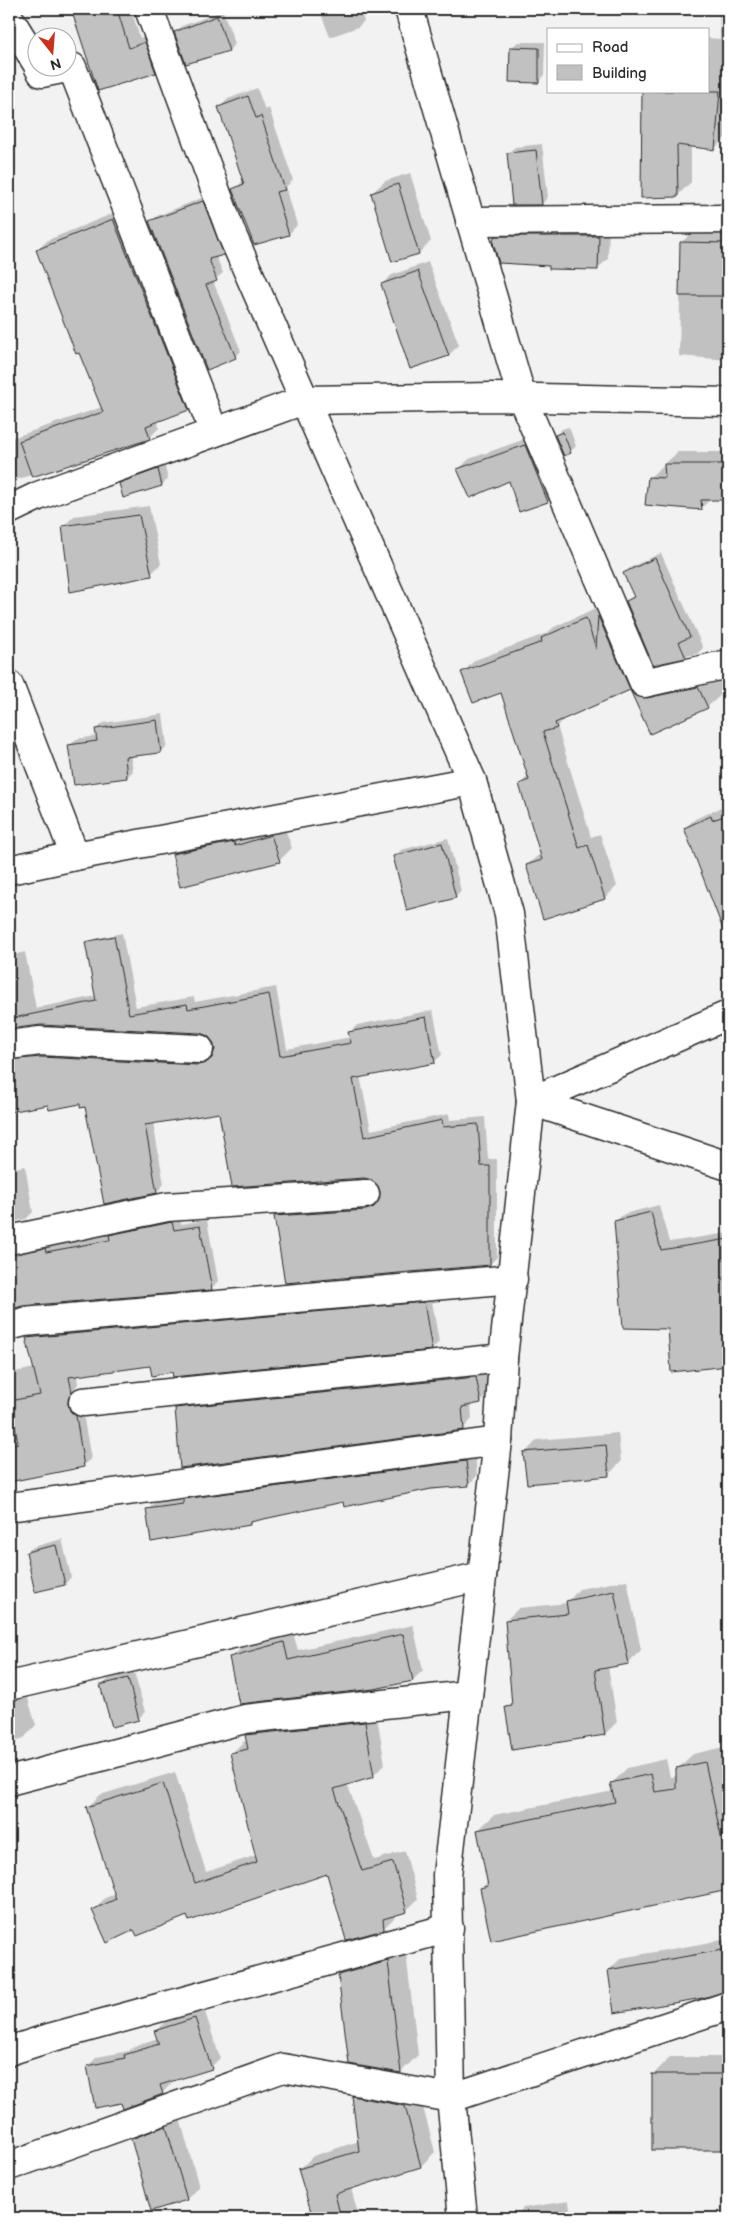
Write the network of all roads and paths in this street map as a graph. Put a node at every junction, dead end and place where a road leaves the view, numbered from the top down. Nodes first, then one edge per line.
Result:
1 (409, 9) edge
2 (157, 10) edge
3 (9, 18) edge
4 (28, 49) edge
5 (76, 78) edge
6 (728, 219) edge
7 (470, 221) junction
8 (522, 398) junction
9 (304, 400) junction
10 (728, 402) edge
11 (214, 432) junction
12 (9, 510) edge
13 (728, 664) edge
14 (9, 686) edge
15 (472, 781) junction
16 (75, 856) junction
17 (9, 870) edge
18 (728, 1014) edge
19 (9, 1045) edge
20 (199, 1049) dead end
21 (531, 1101) junction
22 (728, 1166) edge
23 (365, 1194) dead end
24 (9, 1240) edge
25 (513, 1279) junction
26 (9, 1326) edge
27 (503, 1358) junction
28 (83, 1402) dead end
29 (498, 1441) junction
30 (9, 1507) edge
31 (482, 1576) junction
32 (9, 1686) edge
33 (468, 1695) junction
34 (9, 1781) edge
35 (449, 1928) junction
36 (728, 2006) edge
37 (9, 2051) edge
38 (451, 2098) junction
39 (9, 2166) edge
40 (463, 2218) edge

1 - 7 street
2 - 9 street
3 - 4 street
5 - 11 street
6 - 7 street
7 - 8 street
8 - 9 street
8 - 10 street
8 - 13 street
9 - 11 street
9 - 15 street
11 - 12 street
14 - 16 street
15 - 16 street
15 - 21 street
16 - 17 street
18 - 21 street
19 - 20 street
21 - 22 street
21 - 25 street
23 - 24 street
25 - 26 street
25 - 27 street
27 - 28 street
27 - 29 street
29 - 30 street
29 - 31 street
31 - 32 street
31 - 33 street
33 - 34 street
33 - 35 street
35 - 37 street
35 - 38 street
36 - 38 street
38 - 39 street
38 - 40 street

